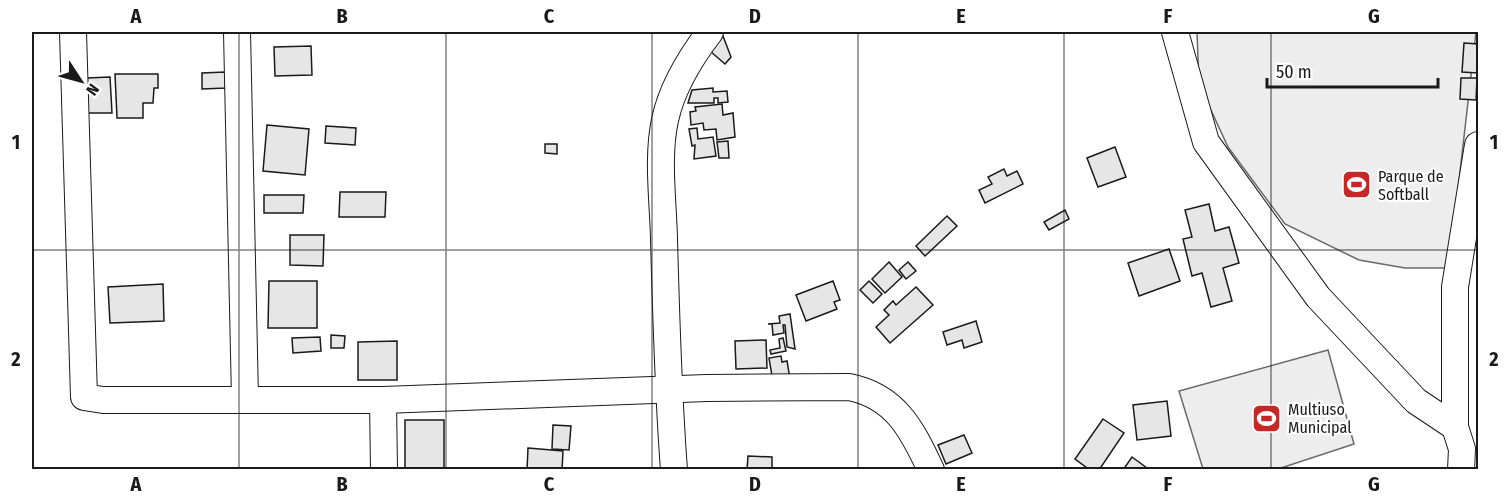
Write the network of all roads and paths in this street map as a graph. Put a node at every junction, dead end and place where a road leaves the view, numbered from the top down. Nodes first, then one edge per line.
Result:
1 (73, 32) edge
2 (237, 32) edge
3 (710, 32) edge
4 (1174, 32) edge
5 (1479, 145) edge
6 (1470, 251) edge
7 (668, 391) junction
8 (245, 399) junction
9 (383, 400) junction
10 (1464, 448) edge
11 (384, 470) edge
12 (674, 470) edge
13 (931, 470) edge

1 - 8 street
2 - 8 street
3 - 7 street
4 - 10 street
5 - 6 street
6 - 10 street
7 - 9 street
7 - 12 street
7 - 13 street
8 - 9 street
9 - 11 street

